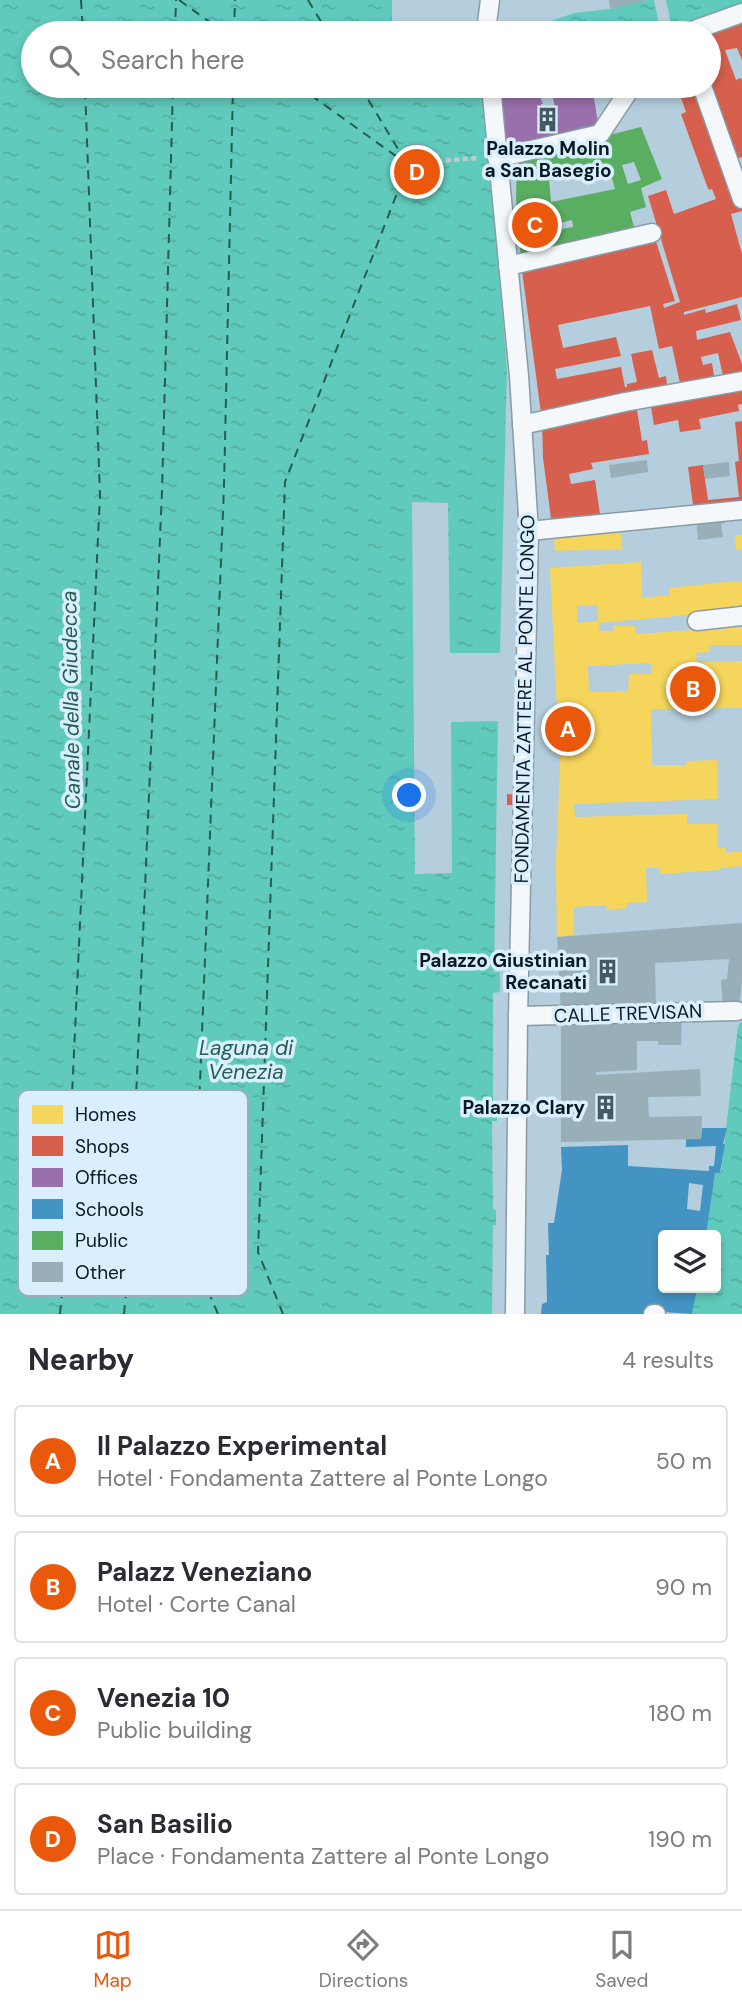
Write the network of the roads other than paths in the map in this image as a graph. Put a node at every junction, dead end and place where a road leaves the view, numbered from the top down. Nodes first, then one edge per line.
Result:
1 (490, 0) edge
2 (742, 13) edge
3 (487, 21) edge
4 (720, 21) edge
5 (492, 98) edge
6 (624, 98) edge
7 (706, 98) edge
8 (497, 158) junction
9 (742, 199) edge
10 (652, 233) dead end
11 (508, 266) junction
12 (742, 381) edge
13 (522, 425) junction
14 (742, 510) edge
15 (529, 531) junction
16 (742, 616) edge
17 (697, 621) dead end
18 (737, 1011) dead end
19 (519, 1016) junction
20 (515, 1314) edge

1 - 3 street
2 - 4 street
5 - 8 street, FONDAMENTA ZATTERE AL PONTE LONGO
6 - 8 street
7 - 9 street
8 - 11 street, FONDAMENTA ZATTERE AL PONTE LONGO
10 - 11 street
11 - 13 street, FONDAMENTA ZATTERE AL PONTE LONGO
12 - 13 street
13 - 15 street, FONDAMENTA ZATTERE AL PONTE LONGO
14 - 15 street
15 - 19 street, FONDAMENTA ZATTERE AL PONTE LONGO
16 - 17 street
18 - 19 street, CALLE TREVISAN
19 - 20 street, FONDAMENTA ZATTERE AL PONTE LONGO

